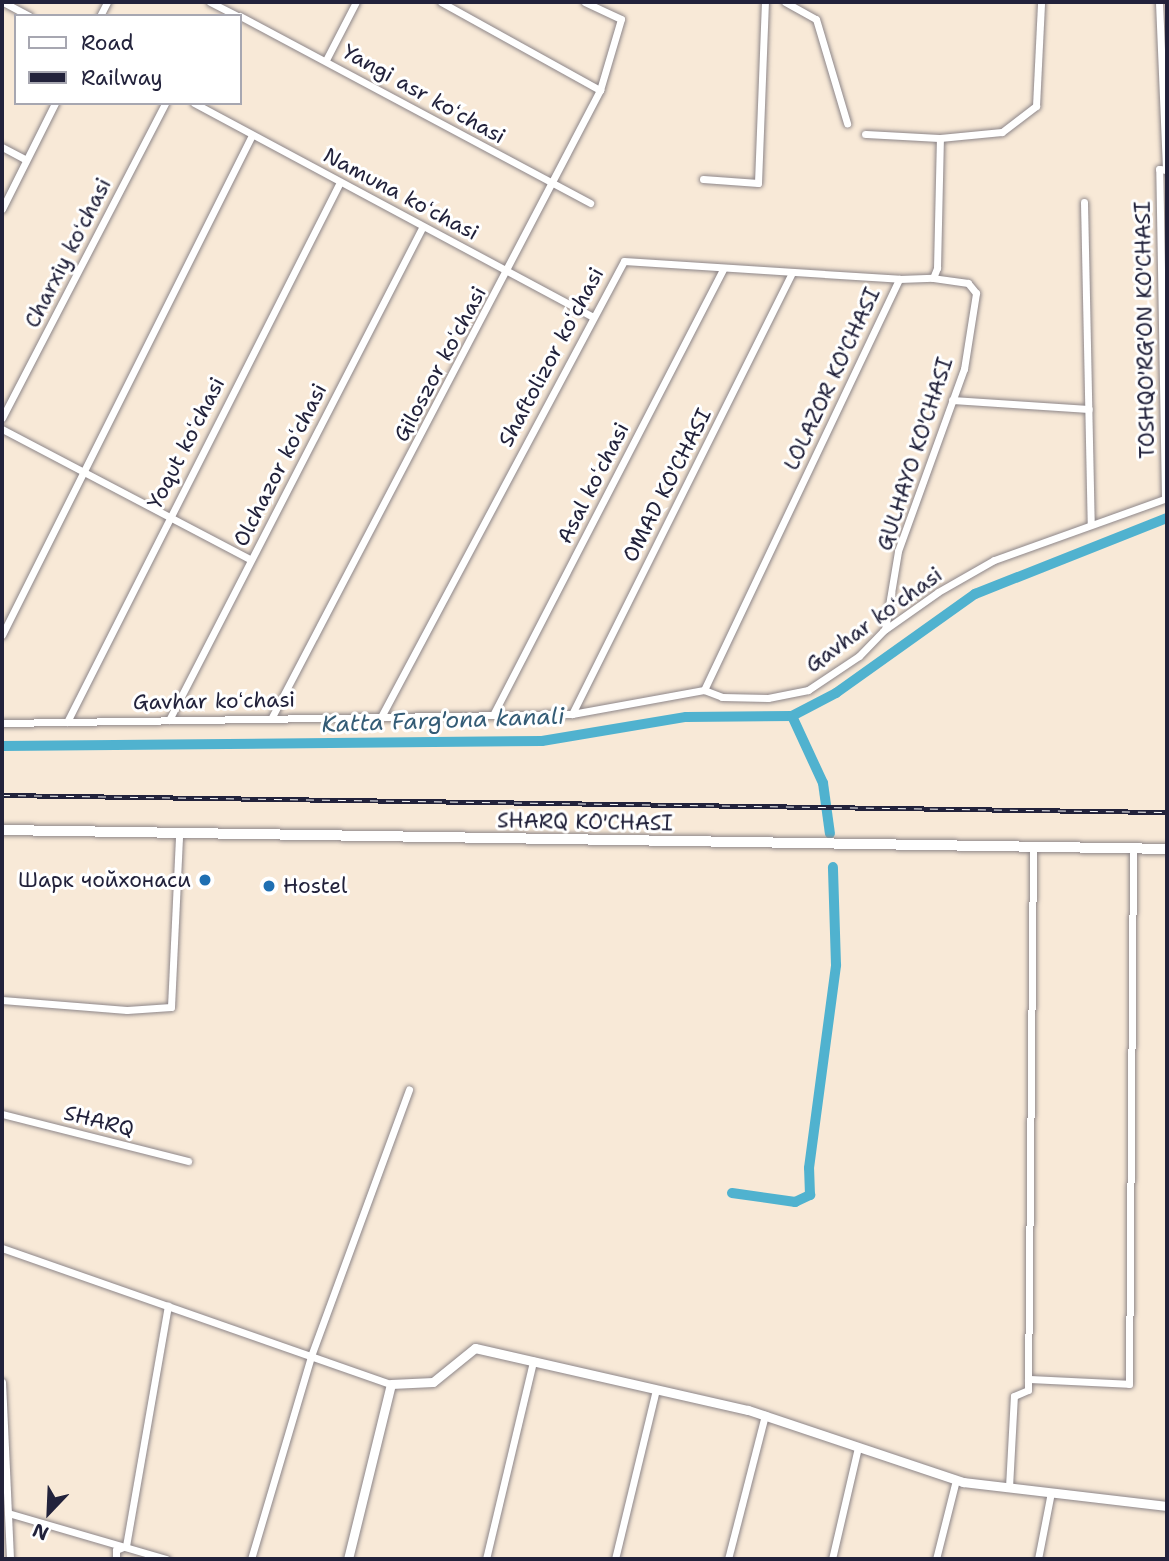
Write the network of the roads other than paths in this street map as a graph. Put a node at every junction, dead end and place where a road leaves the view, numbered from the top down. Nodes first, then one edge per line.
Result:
1 (3, 2) edge
2 (210, 2) edge
3 (356, 2) edge
4 (441, 2) edge
5 (585, 2) edge
6 (765, 2) edge
7 (785, 2) edge
8 (1041, 2) edge
9 (1159, 2) edge
10 (25, 14) edge
11 (235, 14) edge
12 (242, 18) edge
13 (327, 60) junction
14 (600, 90) junction
15 (54, 105) edge
16 (163, 105) edge
17 (198, 105) edge
18 (847, 123) dead end
19 (865, 134) dead end
20 (252, 135) junction
21 (940, 138) junction
22 (2, 146) edge
23 (26, 160) junction
24 (1167, 170) edge
25 (704, 179) dead end
26 (340, 182) junction
27 (552, 184) junction
28 (1084, 202) dead end
29 (590, 203) dead end
30 (2, 209) edge
31 (423, 226) junction
32 (509, 270) junction
33 (723, 270) junction
34 (792, 273) junction
35 (933, 278) junction
36 (899, 279) junction
37 (592, 316) junction
38 (952, 400) junction
39 (1089, 409) junction
40 (2, 418) edge
41 (2, 429) edge
42 (84, 472) junction
43 (1166, 498) edge
44 (168, 516) junction
45 (1091, 523) junction
46 (251, 559) junction
47 (883, 631) junction
48 (2, 635) edge
49 (705, 690) junction
50 (494, 713) junction
51 (572, 713) junction
52 (382, 715) junction
53 (272, 718) junction
54 (169, 720) junction
55 (67, 722) junction
56 (2, 723) edge
57 (2, 830) edge
58 (179, 835) junction
59 (1133, 848) junction
60 (1167, 849) edge
61 (1033, 850) junction
62 (2, 1000) edge
63 (409, 1089) dead end
64 (2, 1114) edge
65 (188, 1161) dead end
66 (2, 1248) edge
67 (167, 1306) junction
68 (312, 1356) junction
69 (533, 1361) junction
70 (1028, 1379) junction
71 (2, 1382) edge
72 (391, 1384) junction
73 (656, 1389) junction
74 (765, 1415) junction
75 (858, 1447) junction
76 (956, 1480) junction
77 (1009, 1488) junction
78 (1051, 1492) junction
79 (1167, 1506) edge
80 (8, 1513) junction
81 (126, 1546) junction
82 (10, 1559) edge
83 (116, 1559) edge
84 (166, 1559) edge
85 (251, 1559) edge
86 (348, 1559) edge
87 (486, 1559) edge
88 (615, 1559) edge
89 (728, 1559) edge
90 (832, 1559) edge
91 (936, 1559) edge
92 (1038, 1559) edge

1 - 10 street
2 - 11 street, Yangi asr koʻchasi
3 - 13 street
4 - 14 street
5 - 14 street, Giloszor koʻchasi
6 - 25 street
7 - 18 street
8 - 21 street
9 - 24 street
12 - 13 street, Yangi asr koʻchasi
13 - 27 street, Yangi asr koʻchasi
14 - 27 street, Giloszor koʻchasi
15 - 23 street
16 - 40 street, Charxiy koʻchasi
17 - 20 street, Namuna koʻchasi
19 - 21 street
20 - 26 street, Namuna koʻchasi
20 - 42 street
21 - 35 street
22 - 23 street
23 - 30 street
24 - 43 street, TOSHQO'RG'ON KO'CHASI
26 - 31 street, Namuna koʻchasi
26 - 44 street, Yoqut koʻchasi
27 - 29 street, Yangi asr koʻchasi
27 - 32 street, Giloszor koʻchasi
28 - 39 street
31 - 32 street, Namuna koʻchasi
31 - 46 street, Olchazor koʻchasi
32 - 37 street, Namuna koʻchasi
32 - 53 street, Giloszor koʻchasi
33 - 34 street, Shaftolizor koʻchasi
33 - 37 street, Shaftolizor koʻchasi
33 - 50 street, Asal koʻchasi
34 - 36 street, Shaftolizor koʻchasi
34 - 51 street, OMAD KO'CHASI
35 - 36 street, LOLAZOR KO'CHASI
35 - 38 street, GULHAYO KO'CHASI
36 - 49 street, LOLAZOR KO'CHASI
37 - 52 street, Shaftolizor koʻchasi
38 - 39 street
38 - 47 street, GULHAYO KO'CHASI
39 - 45 street
41 - 42 street
42 - 44 street
42 - 48 street
43 - 45 street, Gavhar koʻchasi
44 - 46 street
44 - 55 street, Yoqut koʻchasi
45 - 47 street, Gavhar koʻchasi
46 - 54 street, Olchazor koʻchasi
47 - 49 street, Gavhar koʻchasi
49 - 51 street, Gavhar koʻchasi
50 - 51 street, Gavhar koʻchasi
50 - 52 street, Gavhar koʻchasi
52 - 53 street, Gavhar koʻchasi
53 - 54 street, Gavhar koʻchasi
54 - 55 street, Gavhar koʻchasi
55 - 56 street, Gavhar koʻchasi
57 - 58 main road, SHARQ KO'CHASI
58 - 61 main road, SHARQ KO'CHASI
58 - 62 street
59 - 60 main road, SHARQ KO'CHASI
59 - 61 main road, SHARQ KO'CHASI
59 - 70 street
61 - 70 street
63 - 68 street
64 - 65 street, SHARQ
66 - 67 street
67 - 68 street
67 - 81 street
68 - 72 street
68 - 85 street
69 - 72 street
69 - 73 street
69 - 87 street
70 - 77 street
71 - 80 street
72 - 86 street
73 - 74 street
73 - 88 street
74 - 75 street
74 - 89 street
75 - 76 street
75 - 90 street
76 - 77 street
76 - 91 street
77 - 78 street
78 - 79 street
78 - 92 street
80 - 81 street
80 - 82 street
81 - 83 street
81 - 84 street

